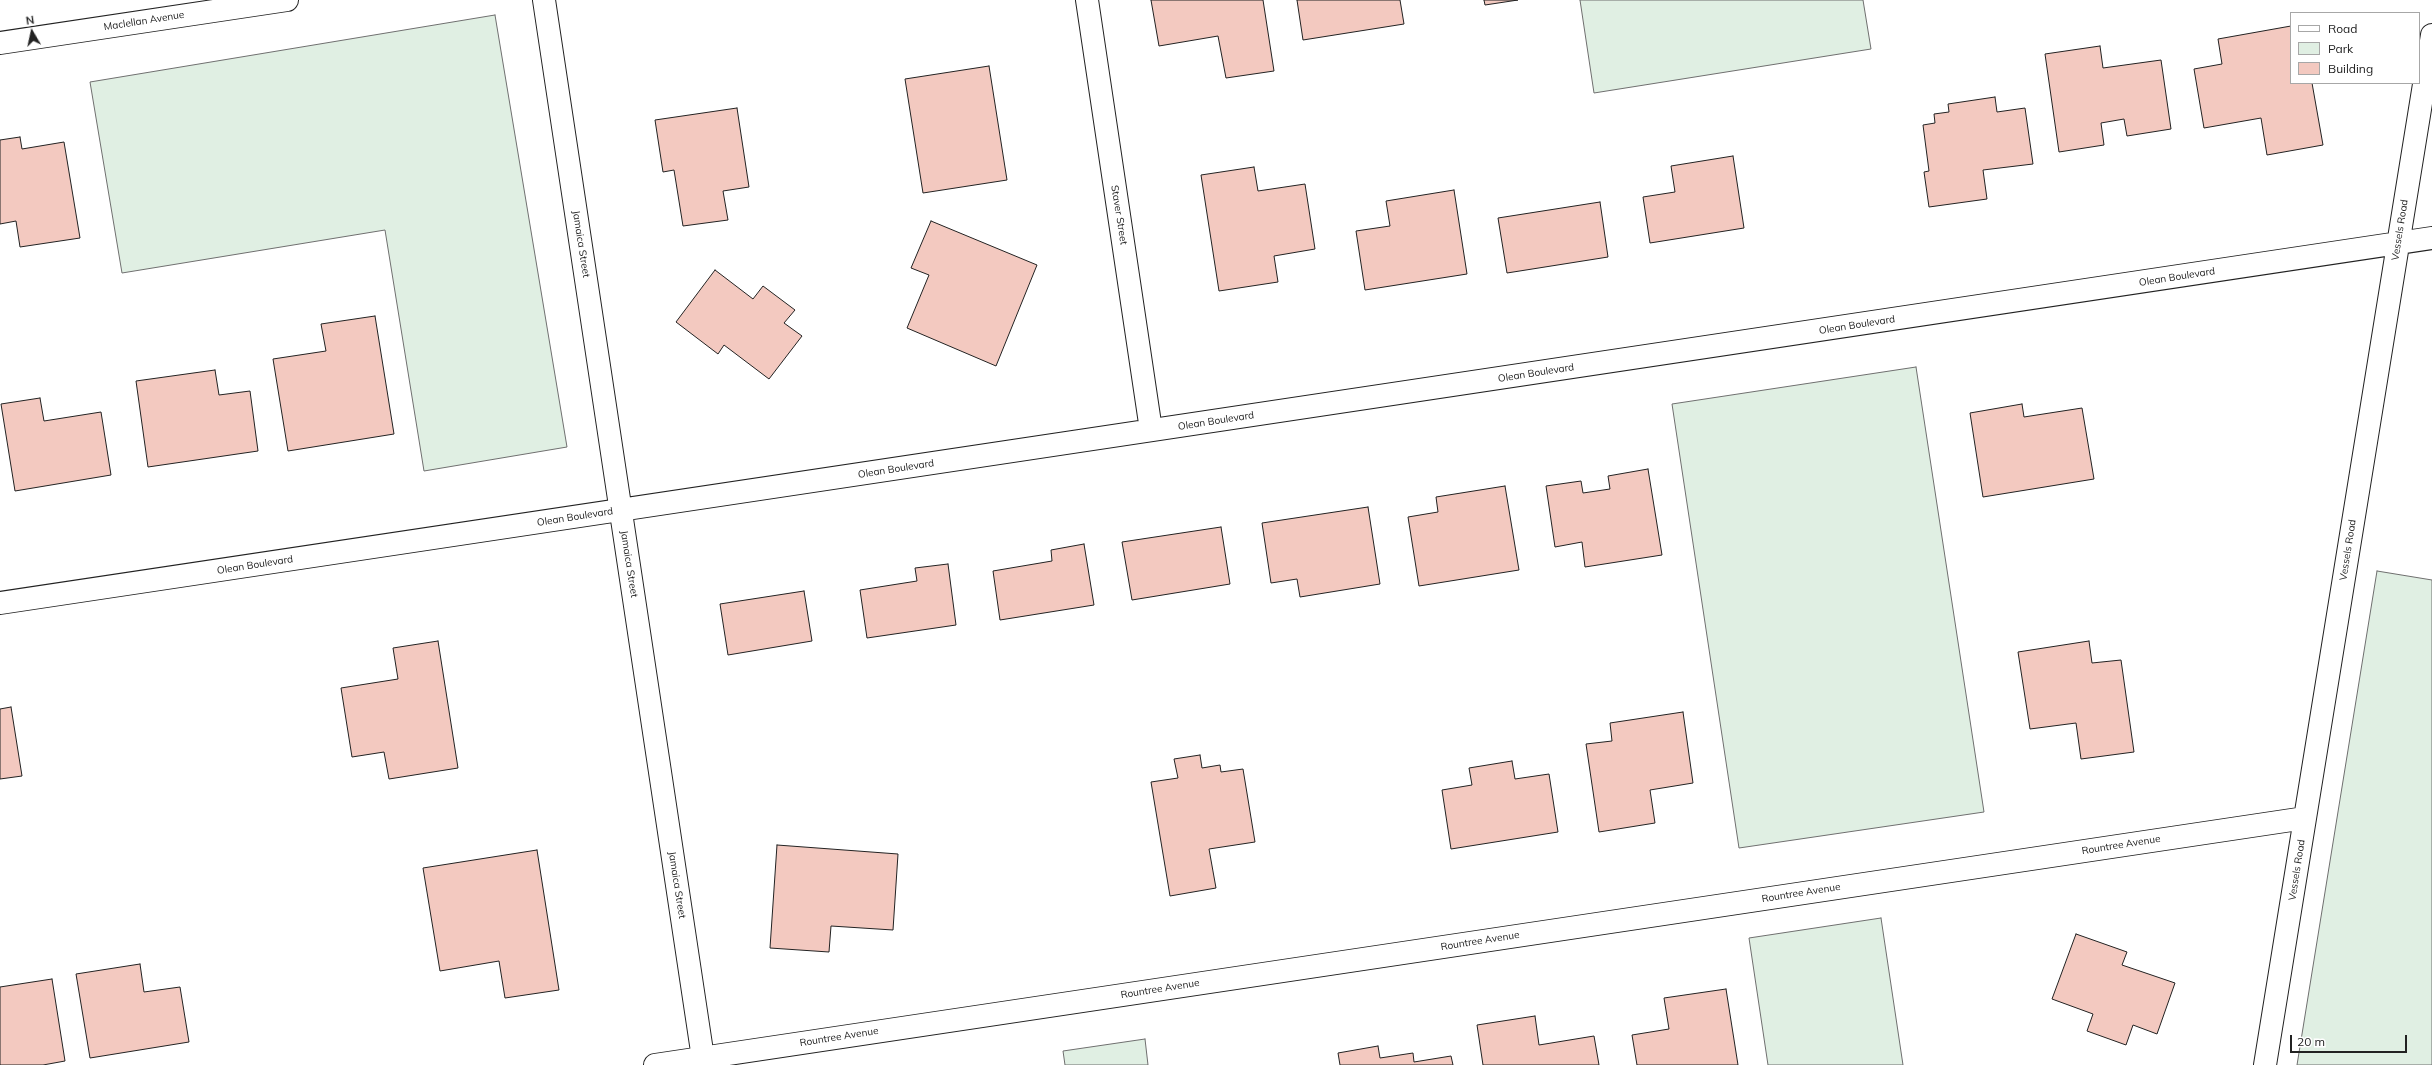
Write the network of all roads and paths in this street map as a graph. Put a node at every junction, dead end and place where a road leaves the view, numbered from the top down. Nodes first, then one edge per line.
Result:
1 (287, 0) edge
2 (544, 0) edge
3 (1087, 0) edge
4 (2432, 35) edge
5 (0, 43) edge
6 (2432, 238) edge
7 (2398, 243) junction
8 (1151, 430) junction
9 (621, 510) junction
10 (0, 603) edge
11 (2305, 818) junction
12 (703, 1058) junction
13 (655, 1065) edge
14 (2265, 1065) edge

1 - 5 street, Maclellan Avenue
2 - 9 street, Jamaica Street
3 - 8 street, Staver Street
4 - 7 street, Vessels Road
6 - 7 street, Olean Boulevard
7 - 8 street, Olean Boulevard
7 - 11 street, Vessels Road
8 - 9 street, Olean Boulevard
9 - 10 street, Olean Boulevard
9 - 12 street, Jamaica Street
11 - 12 street, Rountree Avenue
11 - 14 street, Vessels Road
12 - 13 street, Rountree Avenue

